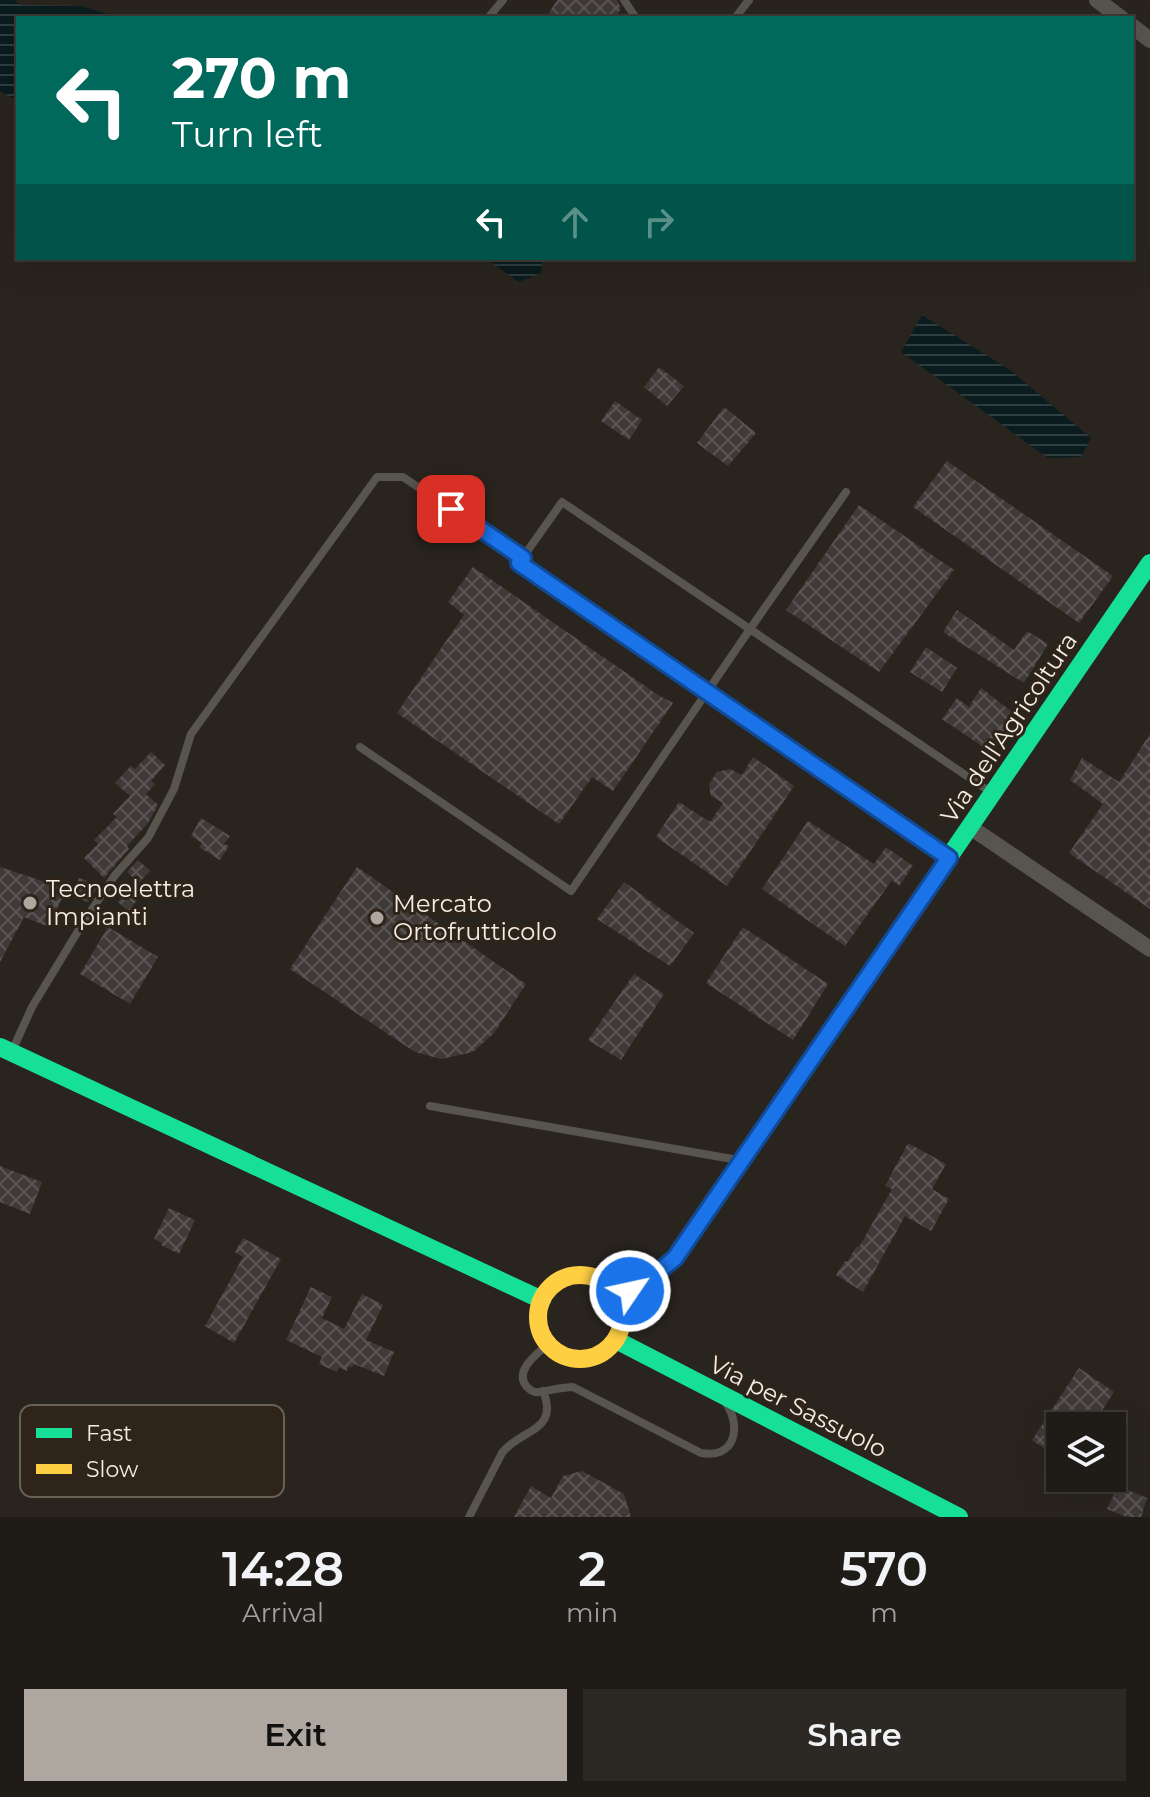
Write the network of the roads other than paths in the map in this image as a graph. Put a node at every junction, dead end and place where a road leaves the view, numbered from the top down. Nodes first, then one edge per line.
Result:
1 (503, 0) edge
2 (749, 0) edge
3 (1097, 0) edge
4 (490, 16) edge
5 (737, 16) edge
6 (1118, 16) edge
7 (1134, 28) edge
8 (1150, 40) edge
9 (846, 492) dead end
10 (523, 558) junction
11 (1150, 563) edge
12 (750, 629) junction
13 (707, 692) junction
14 (360, 747) dead end
15 (993, 793) junction
16 (970, 827) junction
17 (949, 858) junction
18 (1150, 949) edge
19 (6, 1050) edge
20 (430, 1106) dead end
21 (743, 1161) junction
22 (619, 1299) junction
23 (542, 1300) junction
24 (616, 1340) junction
25 (548, 1344) junction
26 (543, 1391) junction
27 (720, 1393) junction
28 (469, 1517) edge
29 (959, 1517) edge

1 - 4 lane
2 - 5 lane
3 - 6 street
7 - 8 street
9 - 12 lane
10 - 12 lane
10 - 13 lane
10 - 19 lane
11 - 15 main road, Via dell'Agricoltura
12 - 13 lane
12 - 15 lane
13 - 14 lane
13 - 17 lane
15 - 16 main road, Via dell'Agricoltura
16 - 17 main road, Via dell'Agricoltura
16 - 18 street
17 - 21 main road, Via dell'Agricoltura
19 - 23 main road
20 - 21 lane
21 - 22 main road, Via dell'Agricoltura
22 - 23 main road
22 - 24 main road
23 - 25 main road
24 - 25 main road
24 - 27 main road, Via per Sassuolo
25 - 26 lane
26 - 27 lane
26 - 28 lane
27 - 29 main road, Via per Sassuolo

